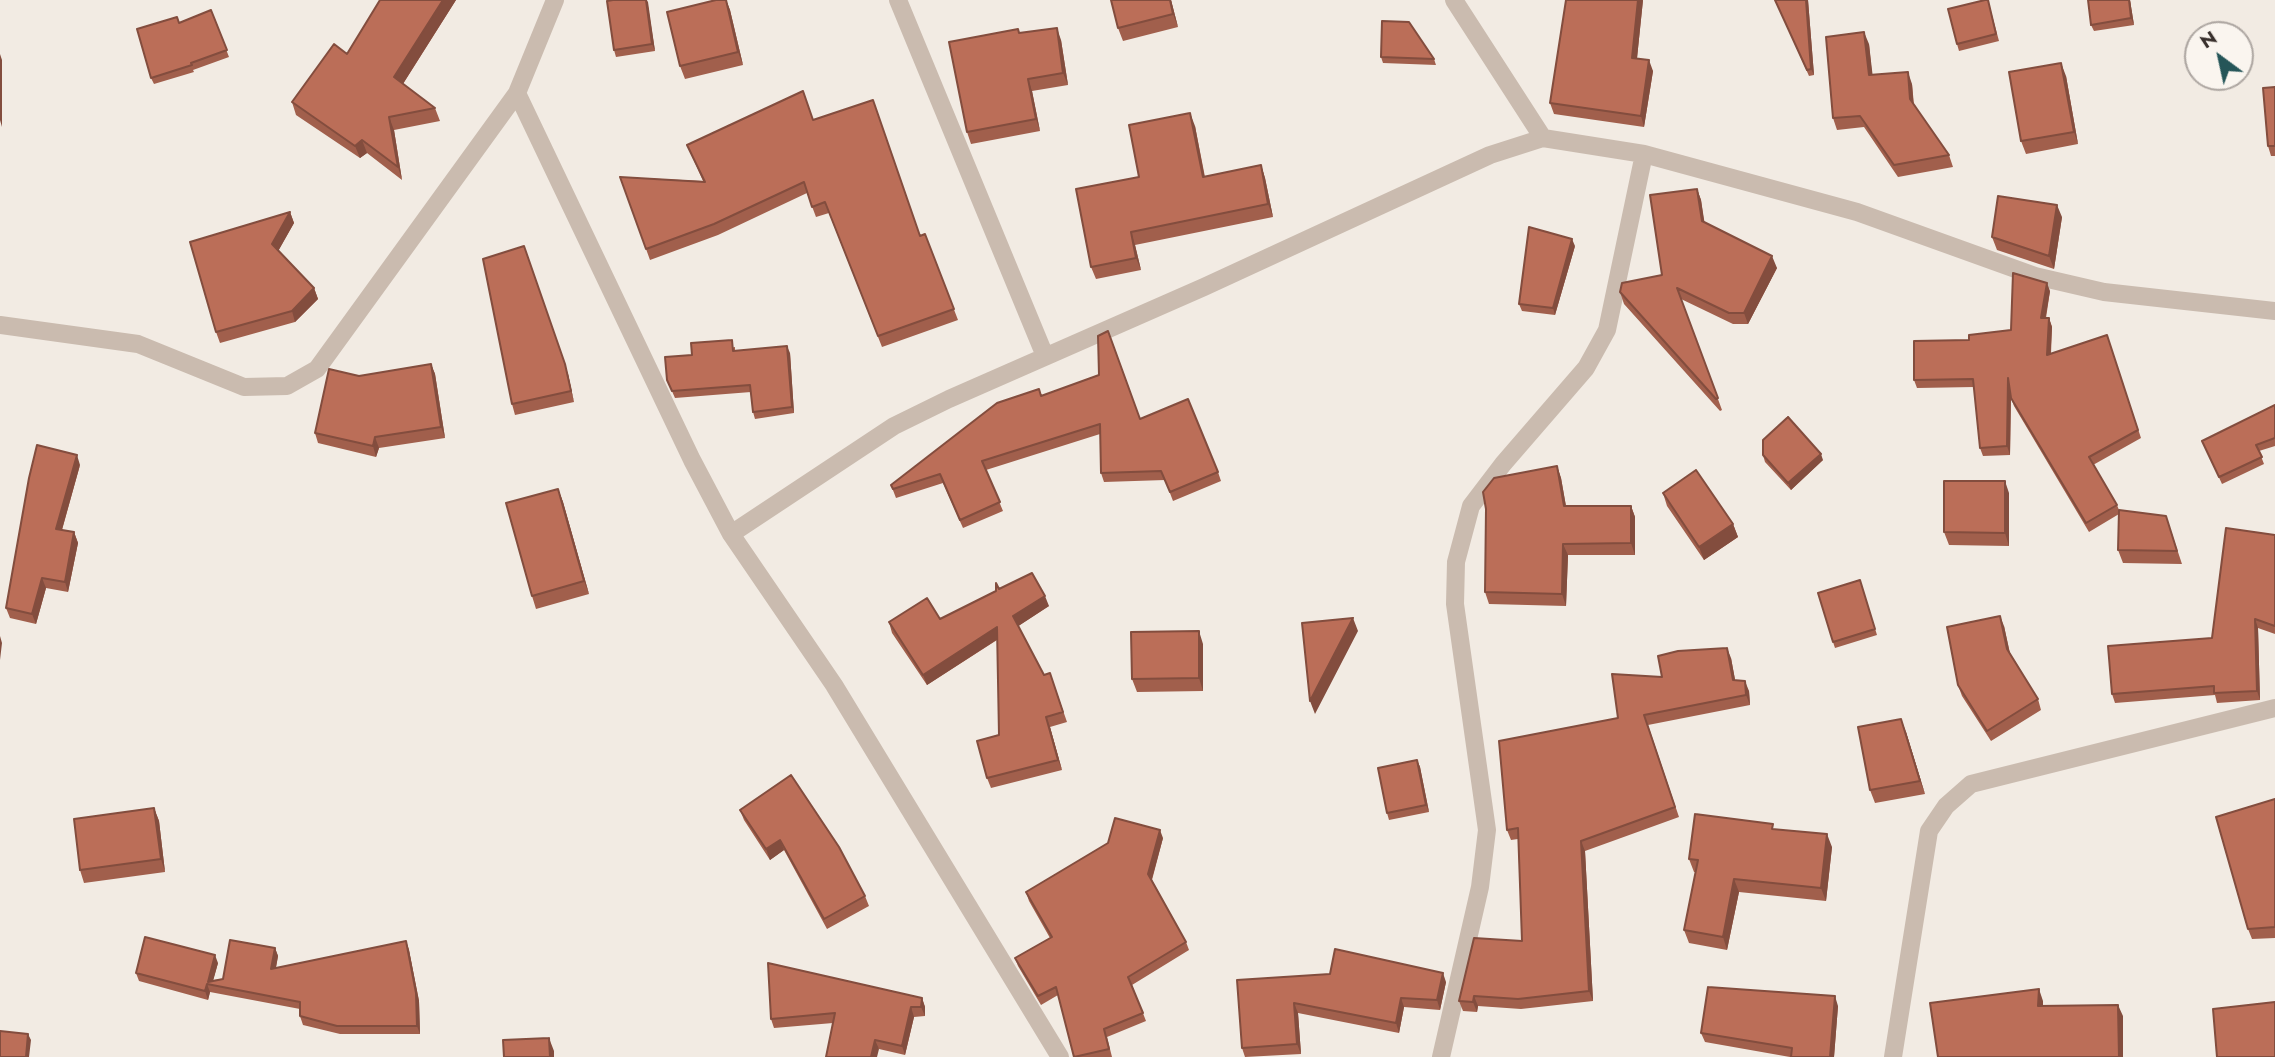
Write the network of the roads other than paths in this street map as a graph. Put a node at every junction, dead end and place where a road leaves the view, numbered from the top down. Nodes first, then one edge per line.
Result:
1 (555, 0) edge
2 (898, 0) edge
3 (1454, 0) edge
4 (517, 93) junction
5 (1544, 138) junction
6 (1644, 154) junction
7 (2275, 311) edge
8 (0, 325) edge
9 (1045, 356) junction
10 (732, 534) junction
11 (2275, 708) edge
12 (1060, 1057) edge
13 (1441, 1057) edge
14 (1893, 1057) edge

1 - 4 street
2 - 9 street
3 - 5 street
4 - 8 street
4 - 10 street
5 - 6 street
5 - 9 street
6 - 7 street
6 - 13 street
9 - 10 street
10 - 12 street
11 - 14 street

